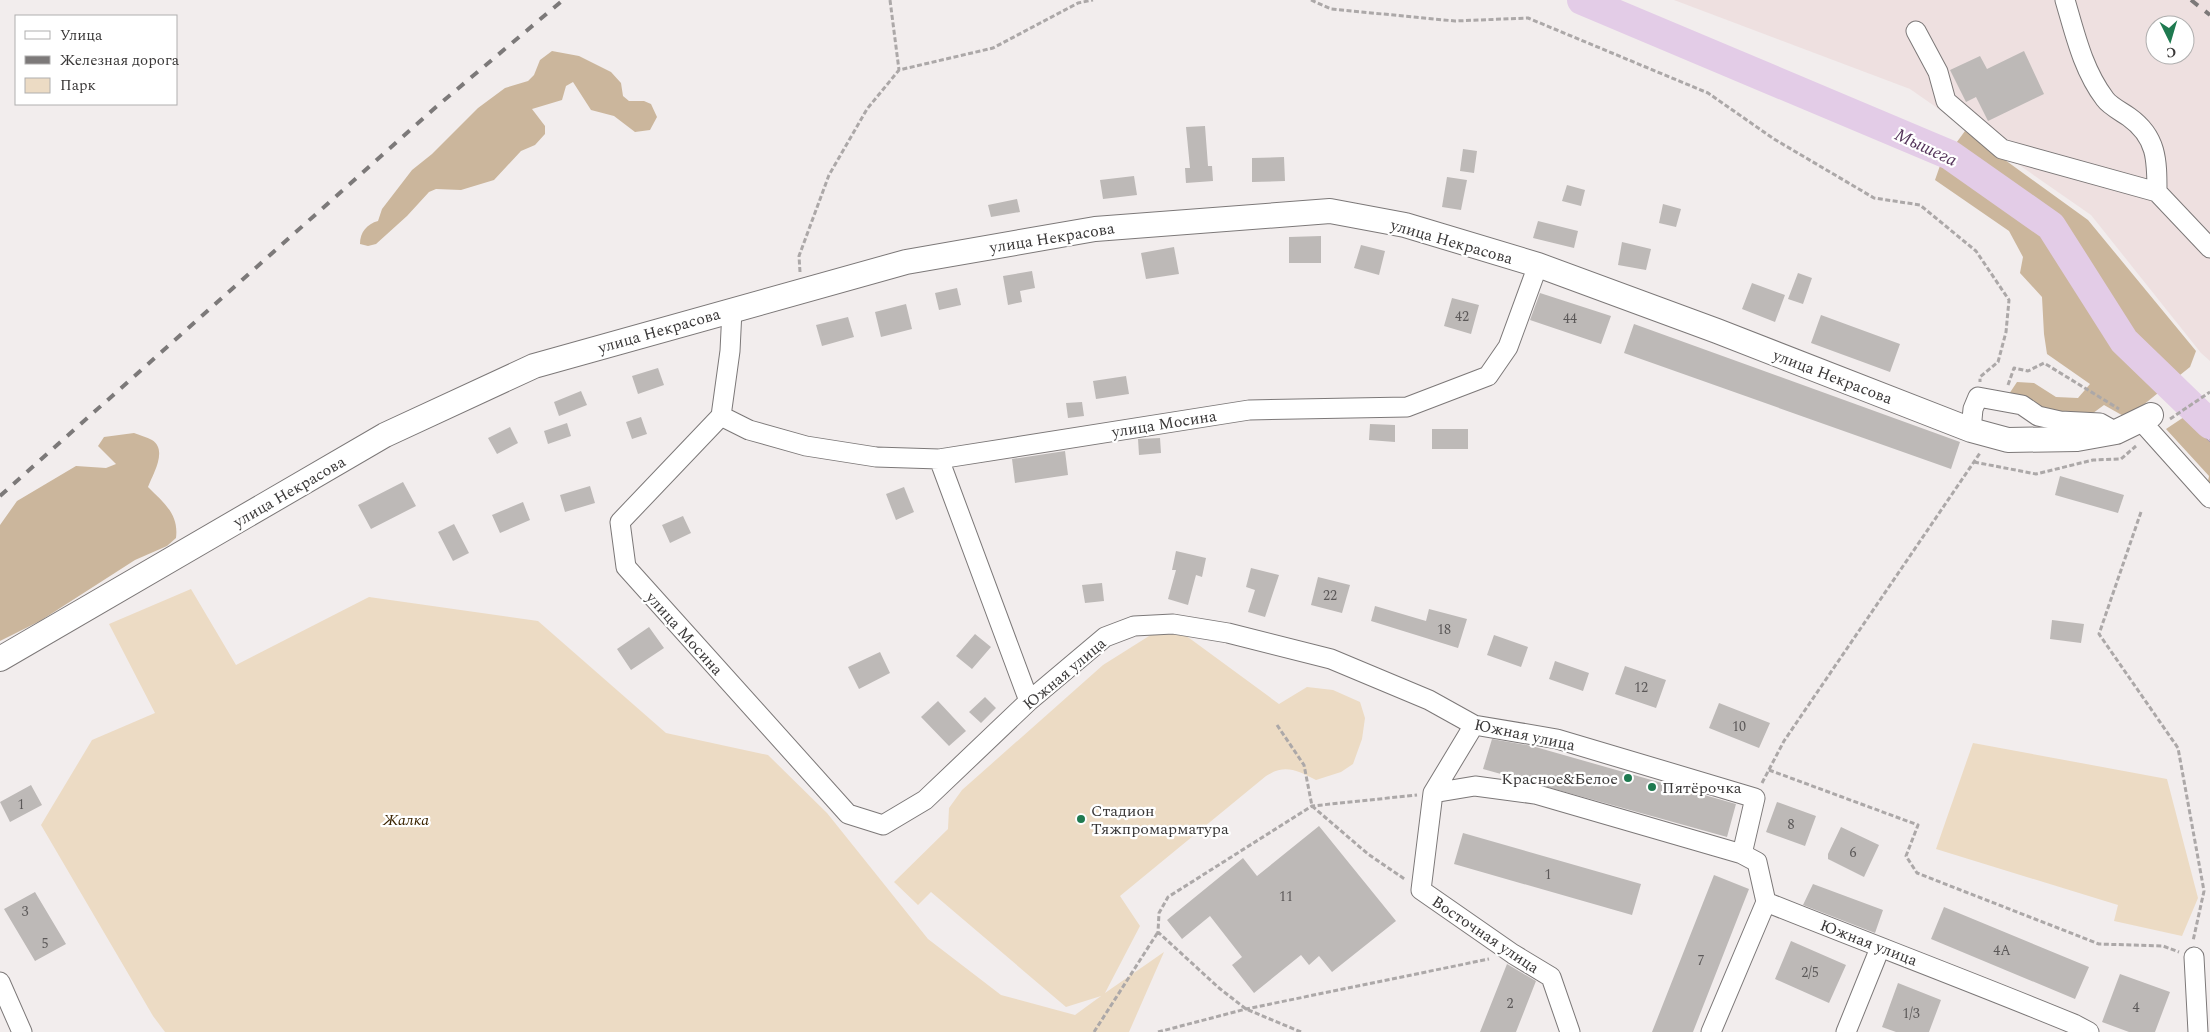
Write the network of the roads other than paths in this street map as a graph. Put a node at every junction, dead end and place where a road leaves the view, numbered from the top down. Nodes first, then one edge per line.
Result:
1 (2065, 0) edge
2 (1916, 31) dead end
3 (2157, 192) junction
4 (2210, 248) edge
5 (1538, 266) junction
6 (732, 310) junction
7 (721, 416) junction
8 (2151, 420) joint
9 (1971, 430) junction
10 (2116, 432) junction
11 (939, 459) junction
12 (2210, 498) edge
13 (0, 659) edge
14 (1029, 701) junction
15 (1474, 725) junction
16 (1433, 793) junction
17 (883, 825) joint
18 (1742, 854) junction
19 (1766, 902) junction
20 (1880, 948) junction
21 (2194, 957) road end
22 (0, 982) edge
23 (22, 1032) edge
24 (1570, 1032) edge
25 (1711, 1032) edge
26 (1846, 1032) edge
27 (2089, 1032) edge
28 (2198, 1032) edge

1 - 3 street
2 - 3 street
3 - 4 street
5 - 6 main road, улица Некрасова
5 - 9 main road, улица Некрасова
5 - 11 street, улица Мосина
6 - 7 street
6 - 13 main road, улица Некрасова
7 - 11 street, улица Мосина
7 - 17 street, улица Мосина
8 - 10 main road, улица Некрасова
8 - 12 street
9 - 10 main road, улица Некрасова
9 - 10 street
11 - 14 street
14 - 15 street, Южная улица
14 - 17 street, Южная улица
15 - 16 street, Восточная улица
15 - 18 street, Южная улица
16 - 18 street
16 - 24 street, Восточная улица
18 - 19 street
19 - 20 street, Южная улица
19 - 25 street
20 - 26 street
20 - 27 street, Южная улица
21 - 28 street
22 - 23 street

